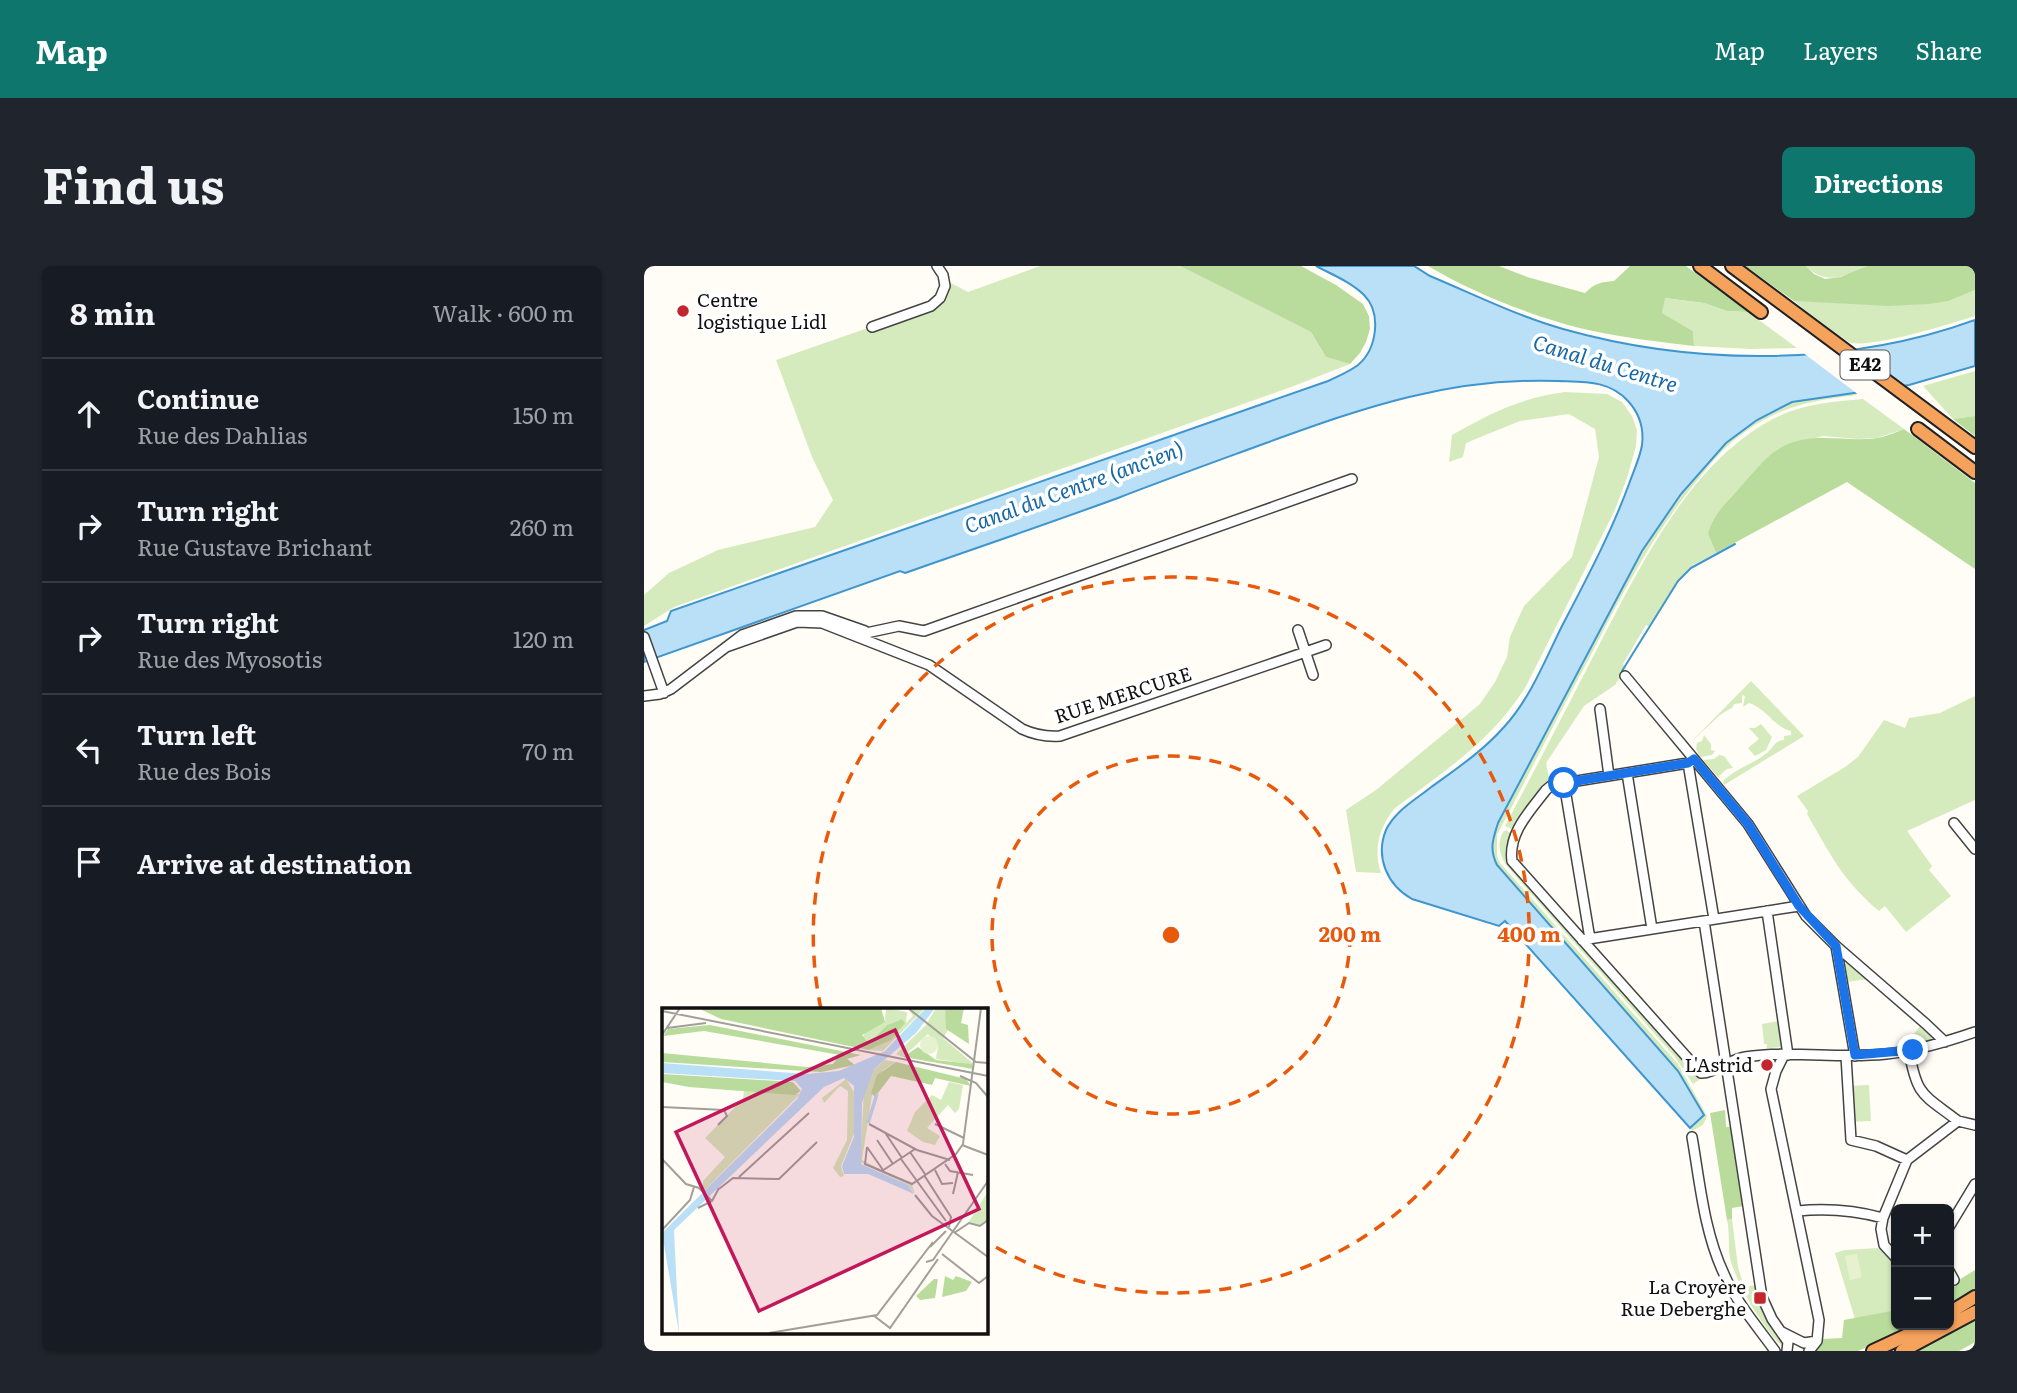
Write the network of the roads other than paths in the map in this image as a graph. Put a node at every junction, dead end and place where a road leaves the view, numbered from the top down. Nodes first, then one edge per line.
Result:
1 (937, 266) edge
2 (1700, 266) edge
3 (1732, 266) edge
4 (1761, 312) dead end
5 (872, 327) dead end
6 (1918, 429) dead end
7 (1975, 447) edge
8 (1975, 471) edge
9 (1352, 479) dead end
10 (880, 629) junction
11 (1298, 630) dead end
12 (854, 635) junction
13 (644, 637) edge
14 (1326, 645) dead end
15 (726, 647) junction
16 (1305, 652) junction
17 (1313, 675) dead end
18 (1625, 676) dead end
19 (664, 693) junction
20 (644, 696) edge
21 (1600, 709) dead end
22 (1691, 761) junction
23 (1627, 773) junction
24 (1609, 776) junction
25 (1564, 783) junction
26 (1954, 823) dead end
27 (1975, 849) edge
28 (1799, 906) junction
29 (1767, 911) junction
30 (1709, 920) junction
31 (1652, 929) junction
32 (1586, 939) junction
33 (1836, 946) junction
34 (1975, 1032) edge
35 (1945, 1042) junction
36 (1909, 1051) junction
37 (1786, 1055) junction
38 (1850, 1056) junction
39 (1727, 1062) junction
40 (1958, 1121) junction
41 (1975, 1125) edge
42 (1692, 1137) dead end
43 (1907, 1160) junction
44 (1975, 1184) edge
45 (1798, 1211) junction
46 (1883, 1218) junction
47 (1954, 1219) edge
48 (1891, 1254) edge
49 (1975, 1297) edge
50 (1954, 1310) edge
51 (1975, 1312) edge
52 (1918, 1330) edge
53 (1781, 1331) junction
54 (1817, 1340) junction
55 (1775, 1351) edge
56 (1787, 1351) edge
57 (1809, 1351) edge
58 (1873, 1351) edge
59 (1902, 1351) edge

1 - 5 street
2 - 4 highway
3 - 7 highway, E42
6 - 8 highway
9 - 10 street
10 - 12 street
10 - 15 street, RUE MERCURE
11 - 16 street
12 - 15 street, RUE MERCURE
12 - 16 street, RUE MERCURE
13 - 19 street
14 - 16 street, RUE MERCURE
15 - 19 street, RUE MERCURE
16 - 17 street
18 - 22 street
19 - 20 street, RUE MERCURE
21 - 24 street
22 - 23 street
22 - 28 street
22 - 30 street
23 - 24 street
23 - 31 street
24 - 25 street
25 - 32 street
25 - 32 street
26 - 27 street
28 - 29 street
28 - 33 street
29 - 30 street
29 - 37 street
30 - 31 street
30 - 39 street
31 - 32 street
32 - 39 street
33 - 35 street
33 - 38 street
34 - 35 street
35 - 36 street
36 - 38 street
36 - 40 street
37 - 38 street
37 - 39 street
37 - 45 street
38 - 43 street
39 - 53 street
40 - 41 street
40 - 43 street
42 - 55 street
43 - 46 street
44 - 47 street
45 - 46 street
45 - 54 street
46 - 48 street
49 - 50 highway
51 - 59 highway
52 - 58 highway
53 - 54 street
53 - 56 street
54 - 57 street

